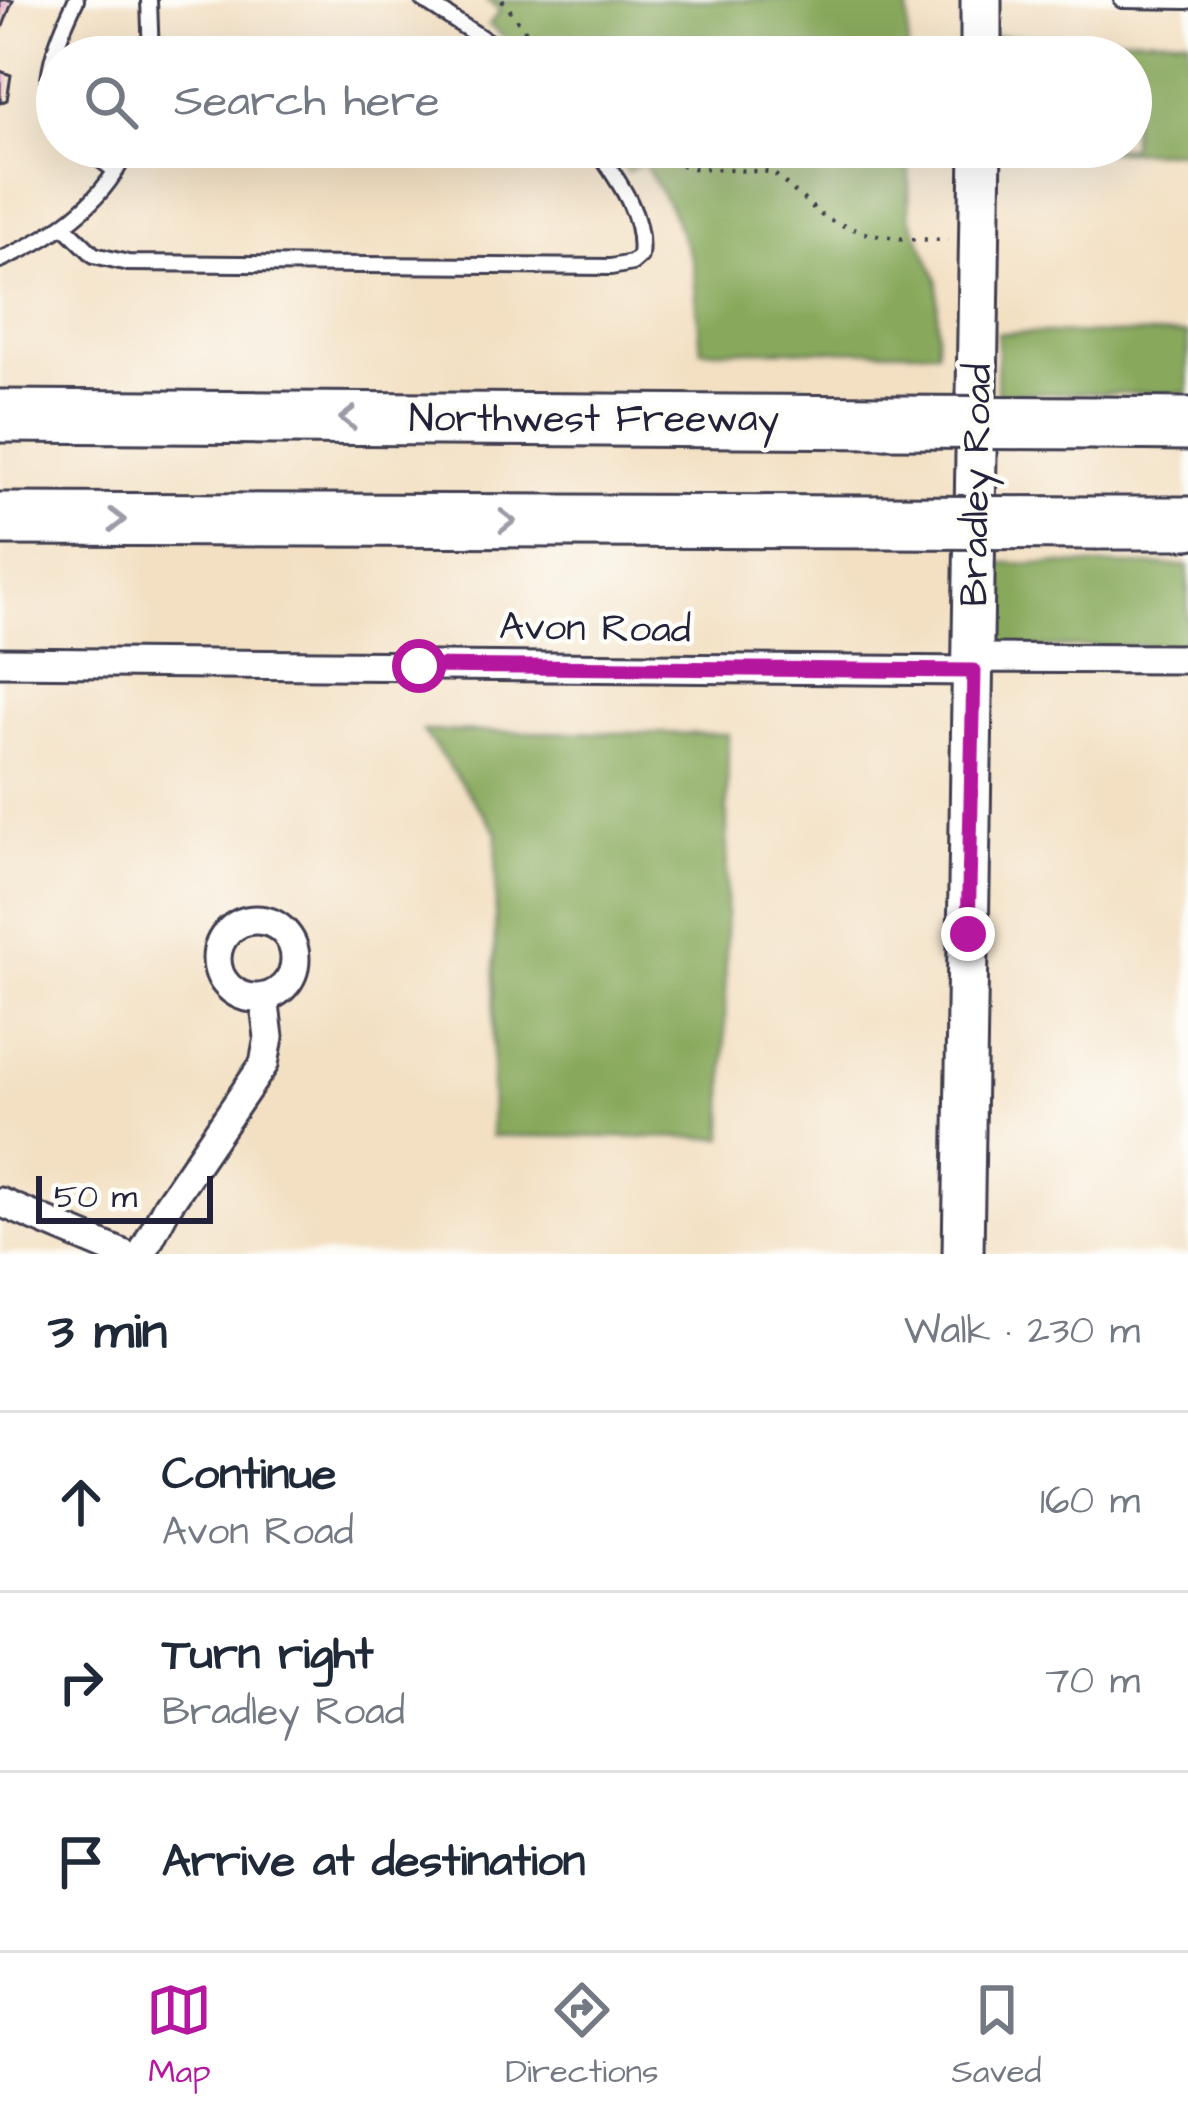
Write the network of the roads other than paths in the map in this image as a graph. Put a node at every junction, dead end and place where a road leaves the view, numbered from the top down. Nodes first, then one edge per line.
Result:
1 (76, 0) edge
2 (149, 0) edge
3 (423, 0) edge
4 (981, 0) edge
5 (1122, 0) edge
6 (1188, 2) edge
7 (64, 36) edge
8 (151, 36) edge
9 (479, 36) edge
10 (981, 36) edge
11 (112, 168) edge
12 (118, 168) edge
13 (609, 168) edge
14 (981, 168) edge
15 (116, 171) junction
16 (64, 227) junction
17 (0, 260) edge
18 (0, 416) edge
19 (1188, 424) edge
20 (0, 519) edge
21 (1188, 523) edge
22 (1188, 659) edge
23 (0, 662) edge
24 (974, 665) junction
25 (264, 998) dead end
26 (0, 1202) edge
27 (122, 1254) edge
28 (142, 1254) edge
29 (963, 1254) edge

1 - 7 lane
2 - 8 lane
3 - 9 lane
4 - 10 street
5 - 6 lane
11 - 15 lane
12 - 15 lane
13 - 16 lane
14 - 24 street, Bradley Road
15 - 16 lane
16 - 17 lane
19 -> 18 highway, Northwest Freeway, bridge
20 -> 21 highway, bridge
22 - 24 street, Avon Road
23 - 24 street, Avon Road
24 - 29 street, Bradley Road
25 - 28 street
26 - 27 street

